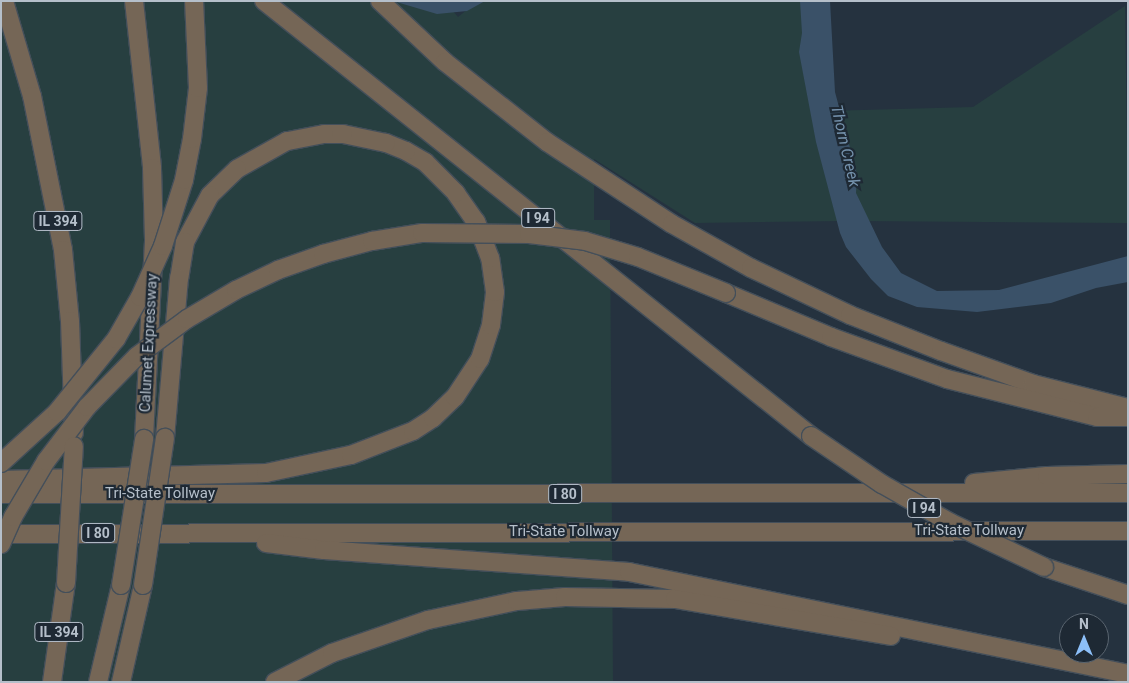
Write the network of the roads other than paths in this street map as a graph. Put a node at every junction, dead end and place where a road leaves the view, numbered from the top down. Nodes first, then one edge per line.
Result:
1 (4, 1) edge
2 (134, 1) edge
3 (194, 1) edge
4 (264, 1) edge
5 (380, 1) edge
6 (1128, 408) edge
7 (1128, 418) edge
8 (1, 463) edge
9 (1128, 474) edge
10 (1, 480) edge
11 (1128, 492) edge
12 (860, 493) junction
13 (1, 494) edge
14 (1128, 531) edge
15 (194, 533) junction
16 (1, 534) edge
17 (1, 544) edge
18 (1128, 595) edge
19 (1004, 650) junction
20 (1128, 674) edge
21 (52, 682) edge
22 (98, 682) edge
23 (121, 682) edge
24 (275, 682) edge

1 - 21 highway, IL 394, bridge
2 - 22 highway, Calumet Expressway, bridge
3 - 8 highway, bridge
4 - 18 highway, I 94, bridge
5 - 6 highway
7 - 17 highway, bridge
9 - 12 highway
10 - 23 highway, bridge
11 - 12 highway, Tri-State Tollway / I 80
12 - 13 highway, Tri-State Tollway / I 80
14 - 15 highway, Tri-State Tollway / I 80
15 - 16 highway, Tri-State Tollway / I 80
15 - 19 highway
19 - 20 highway
19 - 24 highway

